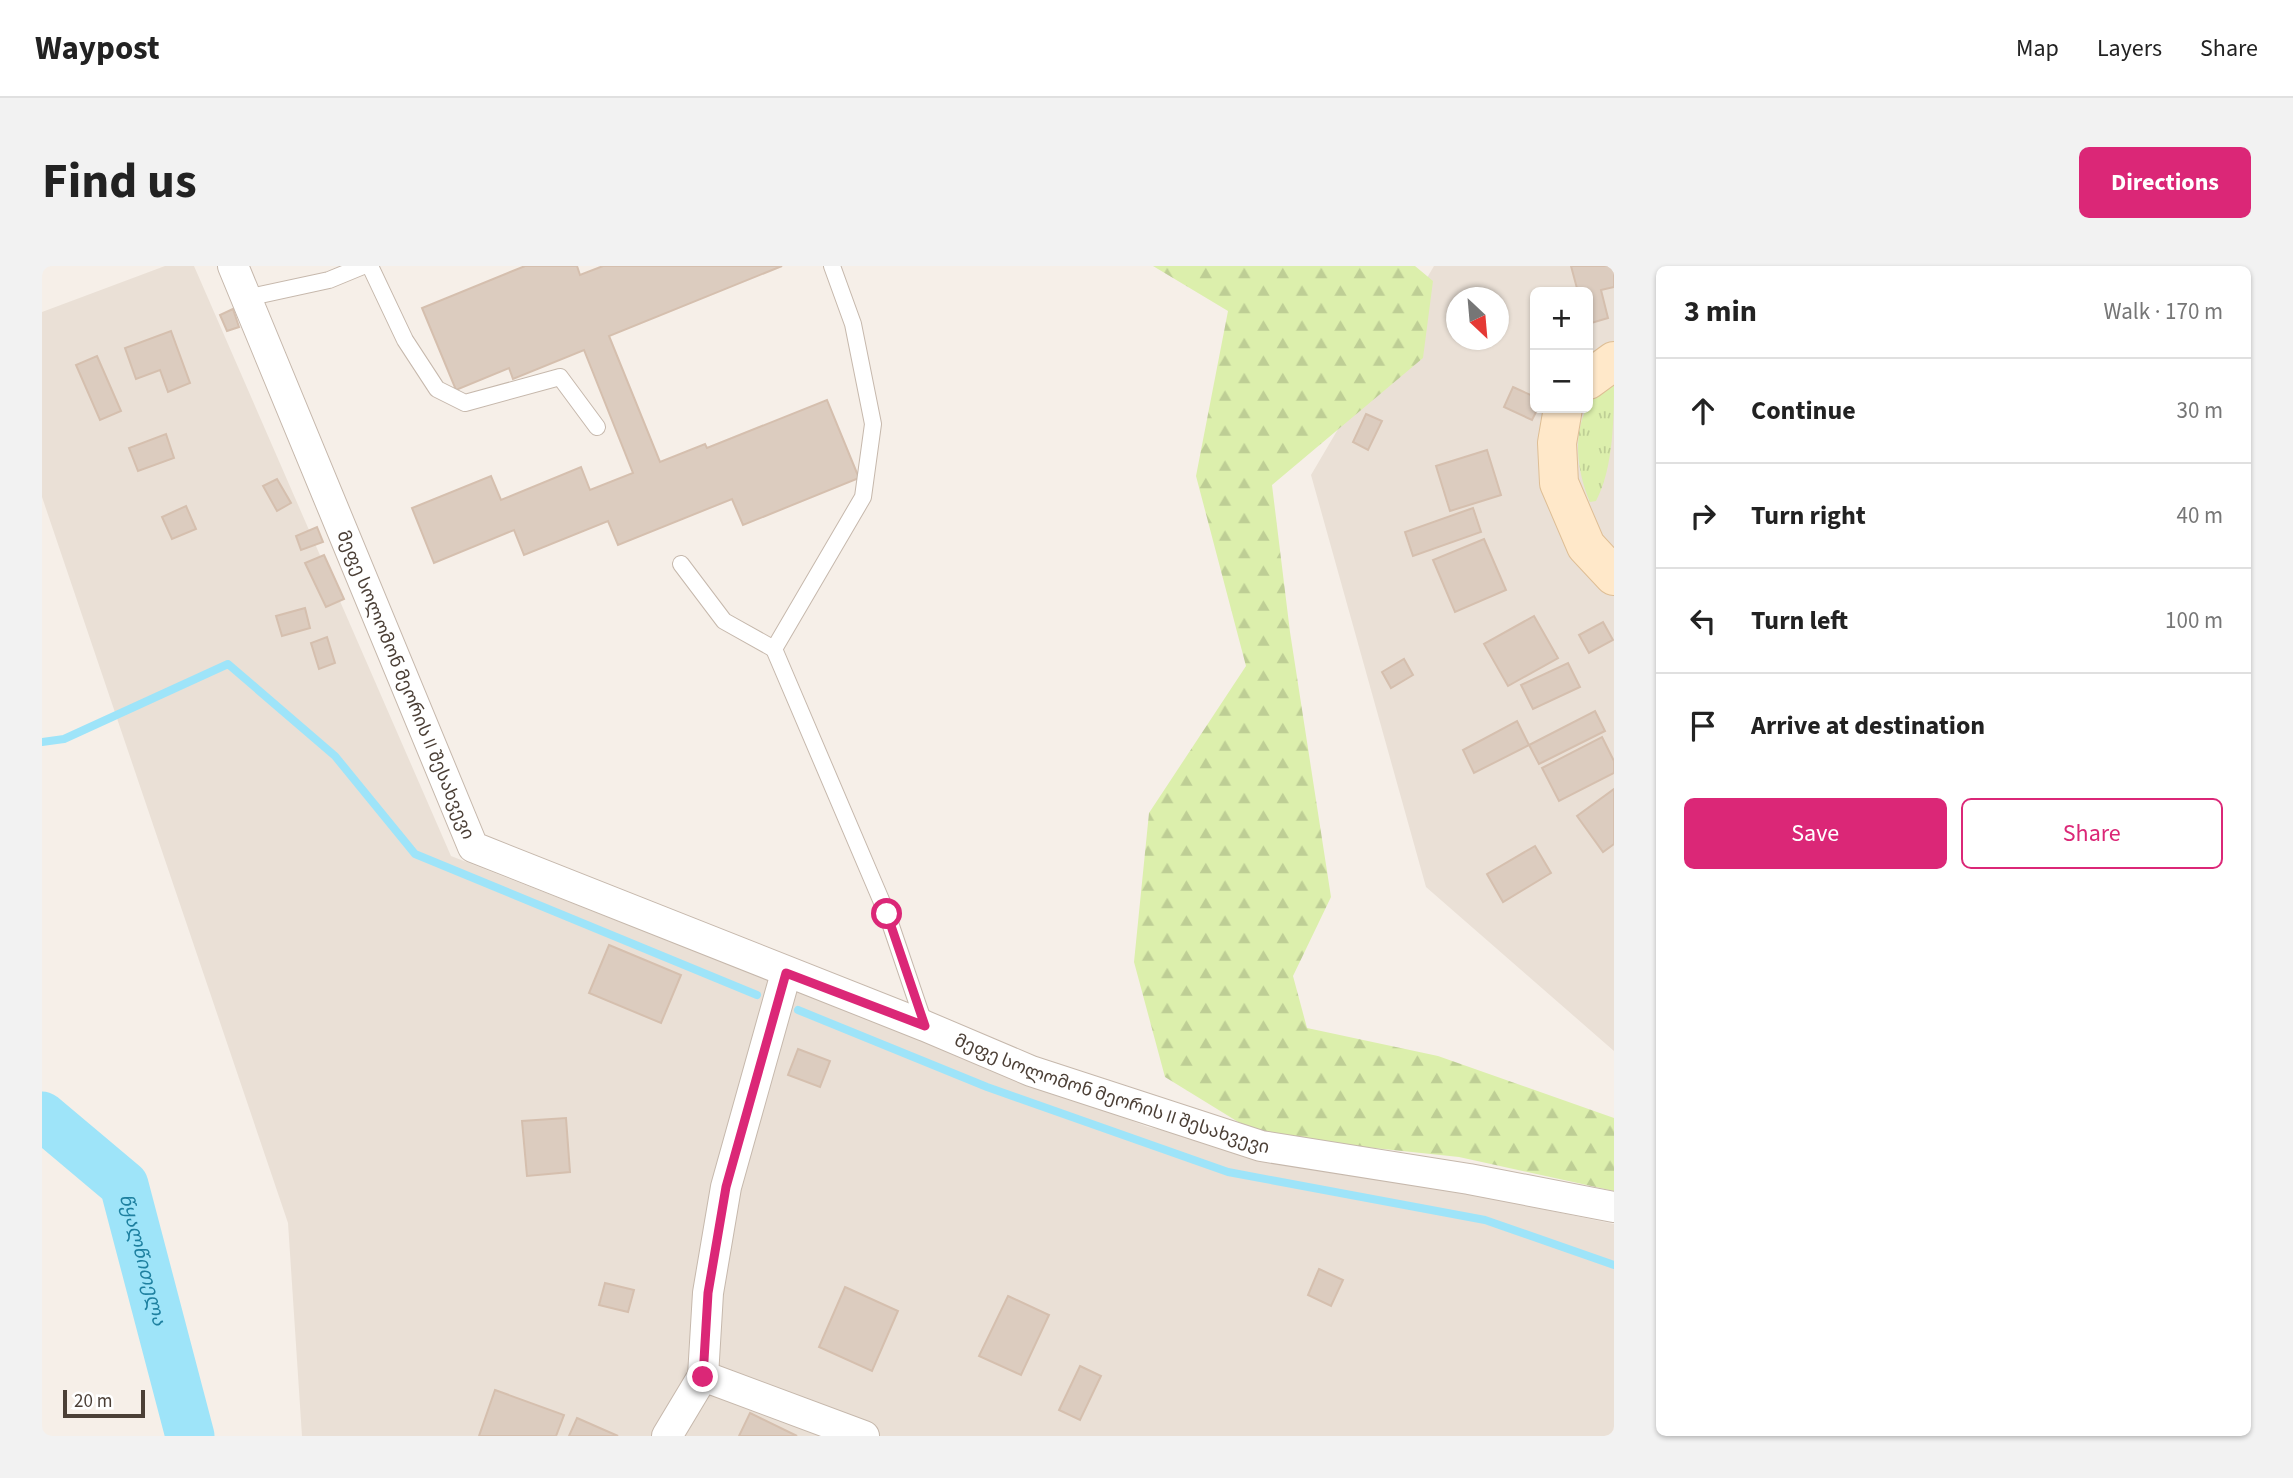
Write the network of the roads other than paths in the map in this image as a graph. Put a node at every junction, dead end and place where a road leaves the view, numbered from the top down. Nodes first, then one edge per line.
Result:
1 (233, 266) edge
2 (363, 266) edge
3 (370, 266) edge
4 (832, 266) edge
5 (246, 298) junction
6 (1614, 361) edge
7 (1593, 376) edge
8 (1562, 413) edge
9 (597, 427) dead end
10 (681, 564) dead end
11 (1614, 576) edge
12 (774, 649) junction
13 (786, 973) junction
14 (925, 1026) junction
15 (1614, 1207) edge
16 (703, 1377) junction
17 (667, 1436) edge
18 (864, 1436) edge

1 - 5 street, მეფე სოლომონ მეორის II შესახვევი
2 - 5 lane
3 - 9 lane
4 - 12 lane
5 - 13 street, მეფე სოლომონ მეორის II შესახვევი
6 - 7 main road
8 - 11 main road
10 - 12 lane
12 - 14 lane
13 - 14 street, მეფე სოლომონ მეორის II შესახვევი
13 - 16 street
14 - 15 street, მეფე სოლომონ მეორის II შესახვევი
16 - 17 street
16 - 18 street

